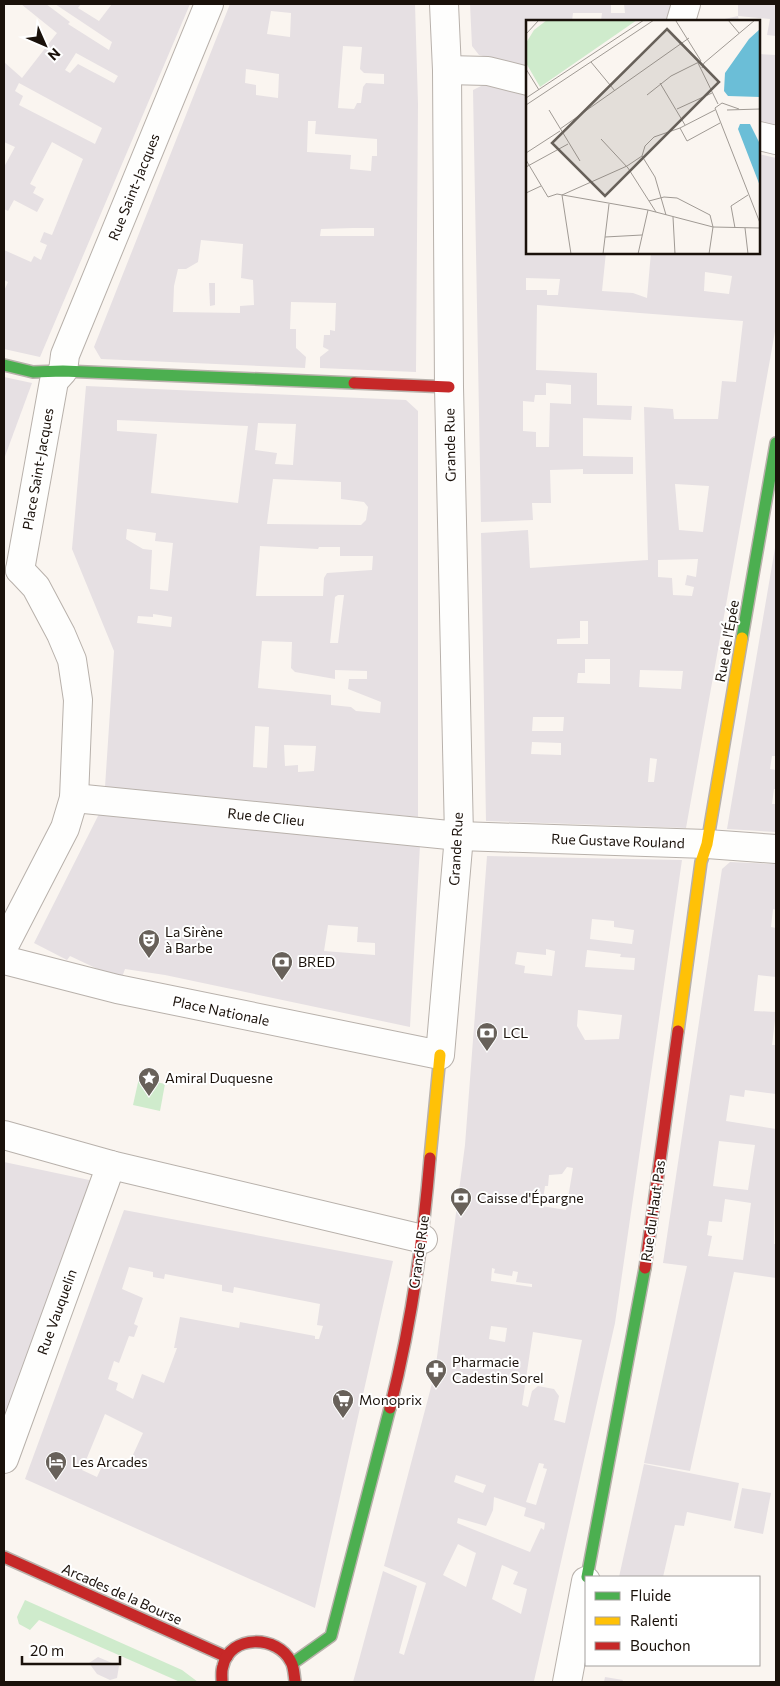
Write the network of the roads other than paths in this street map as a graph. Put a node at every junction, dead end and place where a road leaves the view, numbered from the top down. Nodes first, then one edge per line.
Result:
1 (209, 4) edge
2 (444, 4) edge
3 (686, 4) edge
4 (681, 20) edge
5 (447, 70) junction
6 (526, 80) edge
7 (760, 136) edge
8 (776, 140) edge
9 (4, 365) edge
10 (63, 371) junction
11 (449, 387) junction
12 (776, 443) edge
13 (12, 568) edge
14 (74, 798) junction
15 (459, 836) junction
16 (696, 843) junction
17 (776, 849) edge
18 (4, 946) edge
19 (4, 960) edge
20 (440, 1056) junction
21 (4, 1135) edge
22 (111, 1165) junction
23 (423, 1239) junction
24 (4, 1459) edge
25 (4, 1557) edge
26 (587, 1576) edge
27 (585, 1586) edge
28 (227, 1657) junction
29 (293, 1663) junction
30 (222, 1682) edge
31 (295, 1682) edge
32 (567, 1682) edge

1 - 10 street, Rue Saint-Jacques
2 - 5 street, Grande Rue
3 - 4 street
5 - 6 street
5 - 11 street, Grande Rue
7 - 8 street
9 - 10 street
10 - 11 street
10 - 13 street, Place Saint-Jacques
11 - 15 street, Grande Rue
12 - 16 street, Rue de l'Épée
13 - 14 street
14 - 15 street, Rue de Clieu
14 - 18 street
15 - 16 street, Rue Gustave Rouland
15 - 20 street, Grande Rue
16 - 17 street, Rue Gustave Rouland
16 - 26 street, Rue du Haut Pas
19 - 20 street, Place Nationale
20 - 23 street, Grande Rue
21 - 22 street
22 - 23 street
22 - 24 street, Rue Vauquelin
23 - 29 street, Grande Rue
25 - 28 street, Arcades de la Bourse
27 - 32 street
28 - 29 street
28 - 30 street
29 - 31 street

